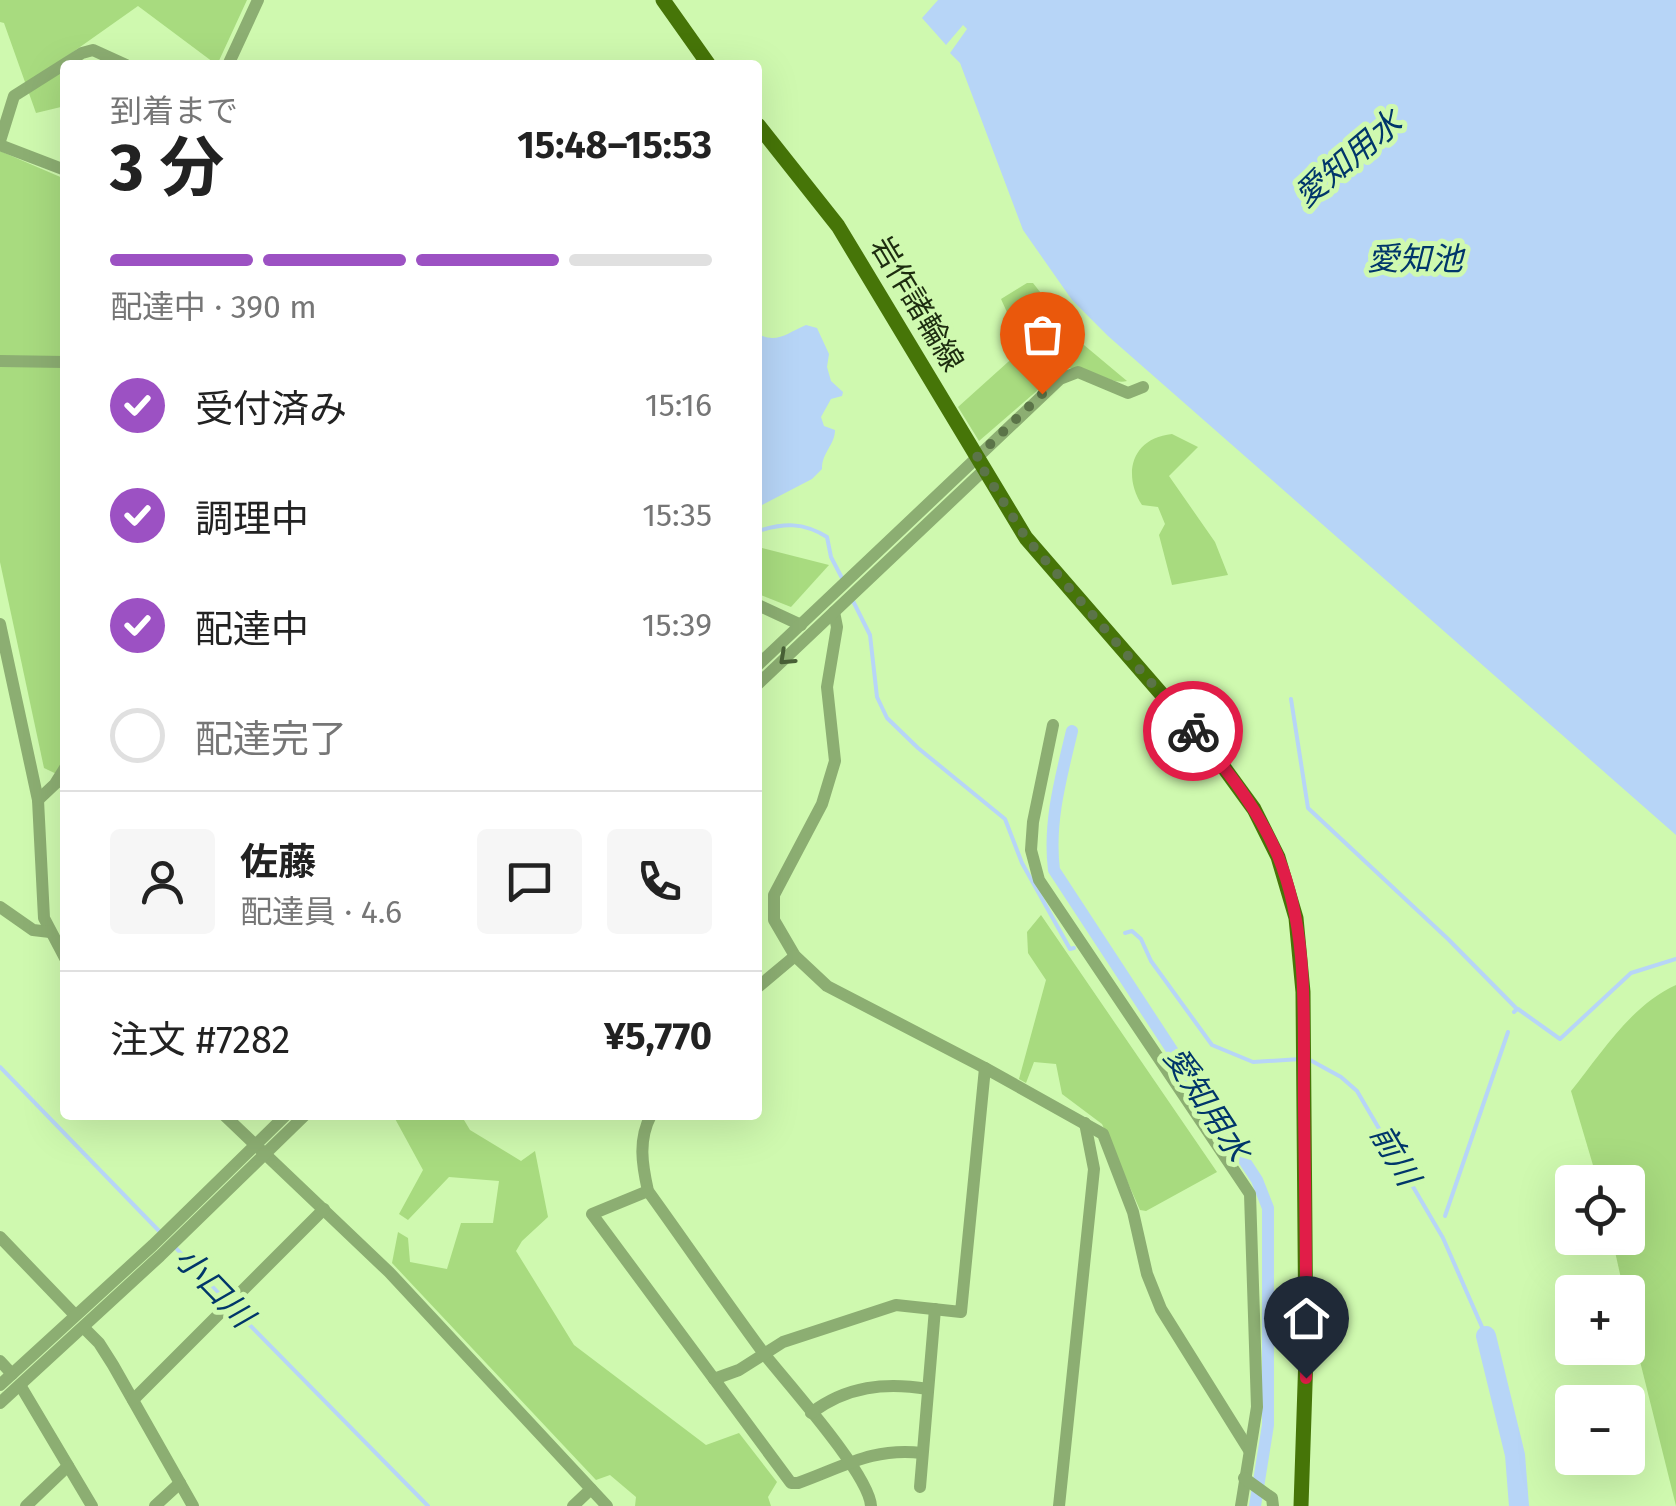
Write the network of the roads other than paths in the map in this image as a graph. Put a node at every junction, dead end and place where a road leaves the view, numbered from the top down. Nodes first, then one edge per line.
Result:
1 (258, 0) edge
2 (662, 0) edge
3 (71, 60) edge
4 (115, 60) edge
5 (230, 60) edge
6 (706, 60) edge
7 (60, 67) edge
8 (762, 130) edge
9 (0, 143) edge
10 (60, 168) edge
11 (0, 361) edge
12 (60, 362) edge
13 (1143, 387) dead end
14 (980, 464) junction
15 (762, 607) edge
16 (834, 612) junction
17 (0, 624) edge
18 (800, 625) junction
19 (762, 661) edge
20 (762, 680) edge
21 (1052, 725) dead end
22 (60, 776) edge
23 (38, 800) junction
24 (0, 908) edge
25 (50, 932) junction
26 (60, 949) edge
27 (795, 956) junction
28 (762, 984) edge
29 (985, 1068) junction
30 (229, 1120) edge
31 (282, 1120) edge
32 (299, 1120) edge
33 (649, 1120) edge
34 (1085, 1123) junction
35 (260, 1150) junction
36 (648, 1191) junction
37 (324, 1210) junction
38 (0, 1237) edge
39 (156, 1251) junction
40 (935, 1309) junction
41 (76, 1315) junction
42 (84, 1328) junction
43 (764, 1354) junction
44 (0, 1362) edge
45 (714, 1379) junction
46 (16, 1380) junction
47 (0, 1385) edge
48 (928, 1389) junction
49 (134, 1400) junction
50 (0, 1404) edge
51 (811, 1412) junction
52 (1250, 1450) junction
53 (922, 1453) junction
54 (850, 1465) junction
55 (68, 1466) junction
56 (1244, 1478) junction
57 (180, 1483) junction
58 (920, 1487) dead end
59 (591, 1489) junction
60 (1273, 1502) edge
61 (26, 1506) edge
62 (92, 1506) edge
63 (155, 1506) edge
64 (193, 1506) edge
65 (573, 1506) edge
66 (607, 1506) edge
67 (871, 1506) edge
68 (1059, 1506) edge
69 (1241, 1506) edge
70 (1301, 1506) edge

1 - 5 street
2 - 6 main road
3 - 4 street
7 - 9 street
8 - 14 main road, 岩作諸輪線
9 - 10 street
11 - 12 street
13 - 14 street
14 - 16 street
14 - 18 street
14 - 70 main road, 岩作諸輪線
15 - 18 street
16 -> 20 street
16 - 27 street
17 - 23 street
18 - 19 street
21 - 52 street
22 - 23 street
23 - 25 street
24 - 25 street
25 - 26 street
27 - 28 street
27 - 29 street
29 - 34 street
29 - 40 street
30 - 35 street
31 - 35 street
32 - 35 street
33 - 36 street
34 - 52 street
34 - 68 street
35 - 37 street
35 - 39 street
36 - 43 street
36 - 45 street
37 - 49 street
37 - 59 street
38 - 41 street
39 - 41 street
39 - 42 street
40 - 43 street
40 - 48 street
41 - 46 street
42 - 46 street
42 - 49 street
43 - 45 street
43 - 51 street
44 - 46 street
45 - 54 street
46 - 47 street
46 - 50 street
46 - 55 street
48 - 51 street
48 - 53 street
49 - 57 street
51 - 54 street
52 - 56 street
53 - 54 street
53 - 58 street
54 - 67 street
55 - 61 street
55 - 62 street
56 - 60 street
56 - 69 street
57 - 63 street
57 - 64 street
59 - 65 street
59 - 66 street

